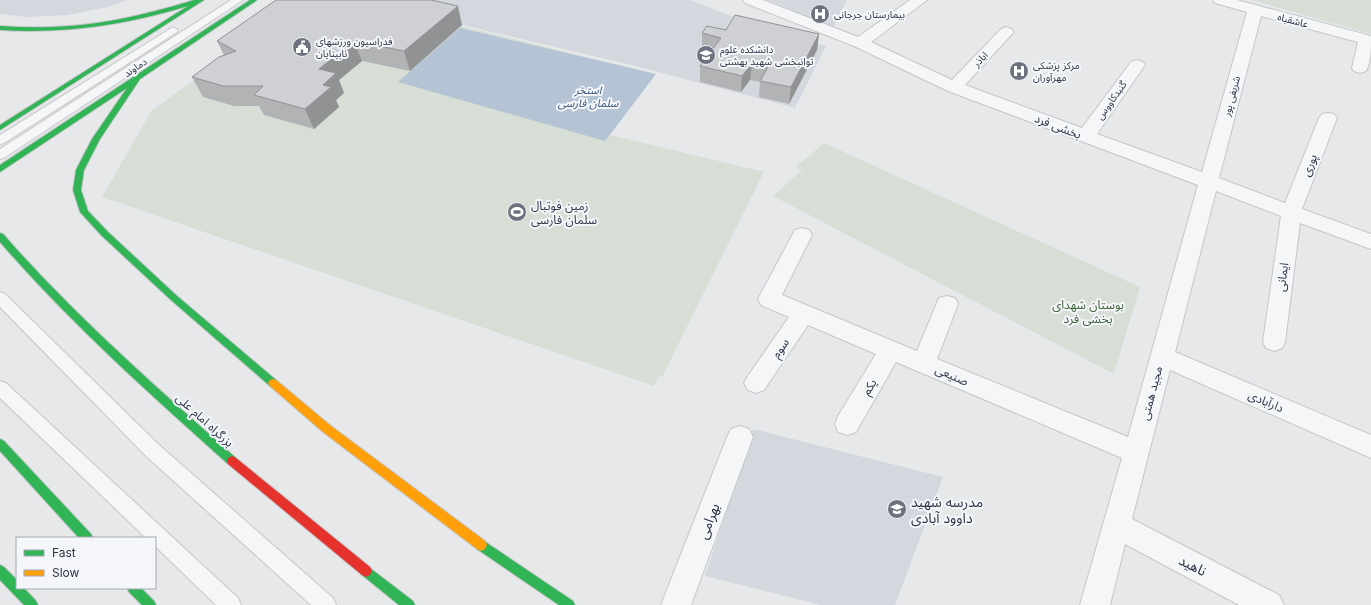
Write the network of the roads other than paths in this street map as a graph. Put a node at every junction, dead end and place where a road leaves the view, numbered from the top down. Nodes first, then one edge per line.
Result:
1 (201, 0) edge
2 (220, 0) edge
3 (238, 0) edge
4 (254, 0) edge
5 (750, 0) edge
6 (920, 0) edge
7 (1220, 0) edge
8 (1255, 10) junction
9 (0, 28) edge
10 (1006, 32) dead end
11 (1369, 41) edge
12 (860, 43) junction
13 (1137, 65) dead end
14 (1360, 68) dead end
15 (137, 78) junction
16 (954, 87) junction
17 (1328, 118) dead end
18 (5, 129) edge
19 (1086, 136) junction
20 (0, 140) edge
21 (24, 146) junction
22 (0, 155) edge
23 (0, 168) edge
24 (1208, 181) junction
25 (1290, 212) junction
26 (802, 235) dead end
27 (0, 236) edge
28 (1371, 242) edge
29 (0, 298) edge
30 (947, 304) dead end
31 (804, 313) junction
32 (1274, 342) dead end
33 (891, 349) junction
34 (1161, 356) junction
35 (924, 363) junction
36 (756, 383) dead end
37 (0, 388) edge
38 (847, 424) dead end
39 (740, 437) dead end
40 (0, 444) edge
41 (1371, 447) edge
42 (1135, 452) junction
43 (1116, 525) junction
44 (86, 537) edge
45 (0, 571) edge
46 (16, 588) edge
47 (17, 589) edge
48 (134, 589) edge
49 (32, 605) edge
50 (150, 605) edge
51 (231, 605) edge
52 (326, 605) edge
53 (409, 605) edge
54 (569, 605) edge
55 (676, 605) edge
56 (1095, 605) edge
57 (1269, 605) edge

1 - 9 main road
1 - 18 main road, دماوند
2 - 18 lane
3 - 21 lane
4 - 15 main road, دماوند
5 - 12 street, بخشی فرد
6 - 12 street
7 - 8 street, عاشقباه
8 - 11 street, عاشقباه
8 - 24 street, شریفی پور
10 - 16 street, اباذر
11 - 14 street, عاشقباه
12 - 16 street, بخشی فرد
13 - 19 street, گنبدکاووس
15 - 21 main road, دماوند
15 - 54 main road
16 - 19 street, بخشی فرد
17 - 25 street, پوری
18 - 20 lane
19 - 24 street, بخشی فرد
21 - 22 lane
21 - 23 main road, دماوند
24 - 25 street, بخشی فرد
24 - 34 street, مجید همتی
25 - 28 street, بخشی فرد
25 - 32 street, ایمانی
26 - 31 street, صنیعی
27 - 53 main road, بزرگراه امام علی
29 - 52 lane
30 - 35 street
31 - 33 street, صنیعی
31 - 36 street, سوم
33 - 35 street, صنیعی
33 - 38 street, یکم
34 - 41 street, دارآبادی
34 - 42 street, مجید همتی
35 - 42 street, صنیعی
37 - 51 lane
39 - 55 street, بهرامی
40 - 44 main road
42 - 43 street, مجید همتی
43 - 56 street, مجید همتی
43 - 57 street, ناهید
45 - 46 main road
47 - 49 main road
48 - 50 main road

